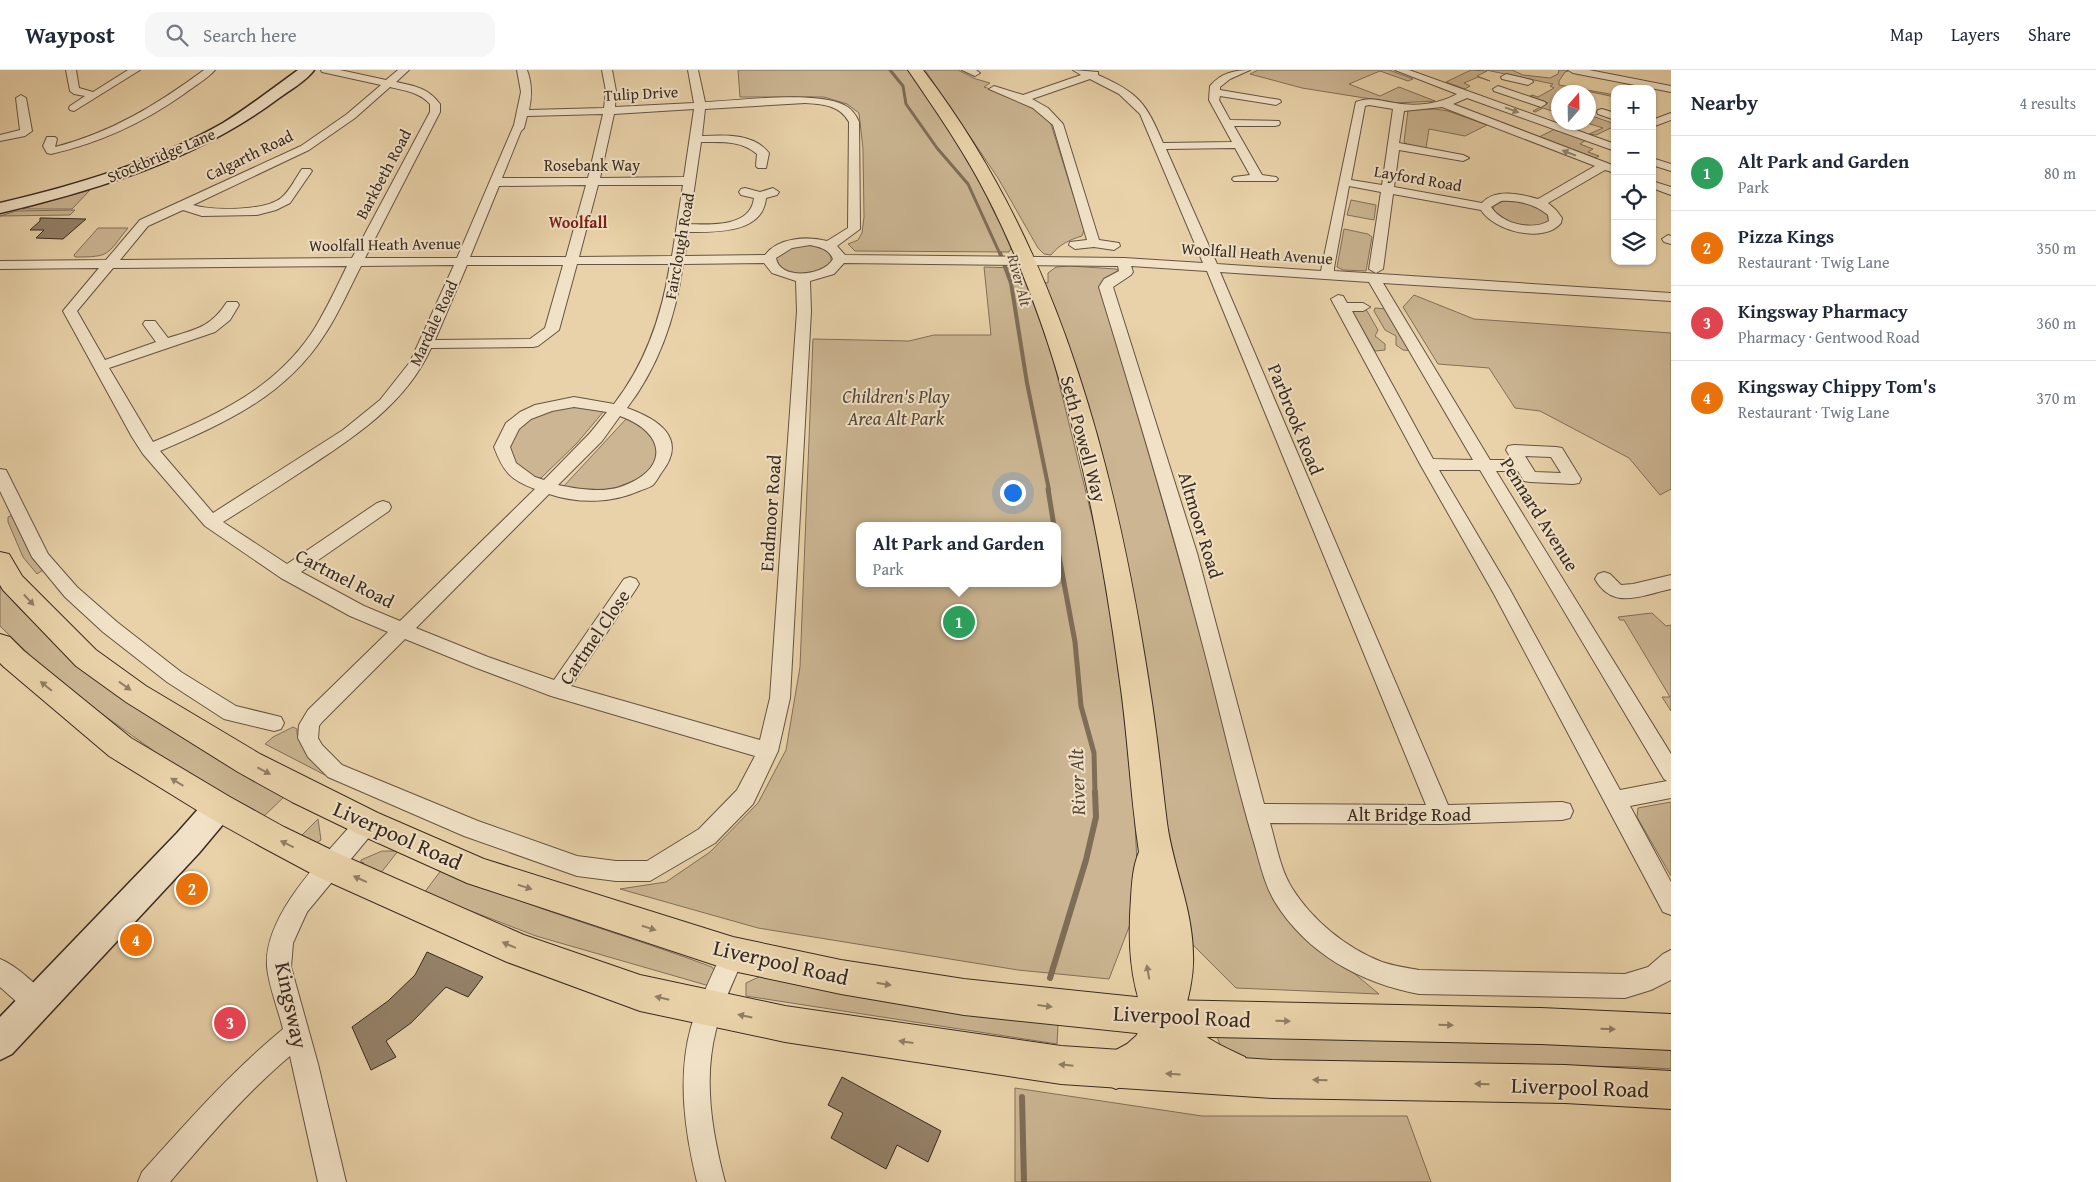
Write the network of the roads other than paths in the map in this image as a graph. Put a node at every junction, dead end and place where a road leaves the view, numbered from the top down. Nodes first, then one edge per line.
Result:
1 (71, 70) edge
2 (135, 70) edge
3 (210, 70) edge
4 (306, 70) edge
5 (326, 70) edge
6 (404, 70) edge
7 (522, 70) edge
8 (607, 70) edge
9 (692, 70) edge
10 (915, 70) edge
11 (1245, 70) edge
12 (1400, 70) edge
13 (1636, 70) edge
14 (1091, 72) edge
15 (1575, 72) edge
16 (1528, 82) dead end
17 (1635, 82) junction
18 (388, 83) junction
19 (1498, 88) junction
20 (994, 89) dead end
21 (1671, 89) edge
22 (1214, 92) junction
23 (1466, 94) junction
24 (94, 95) junction
25 (20, 98) dead end
26 (1025, 98) junction
27 (1479, 98) junction
28 (1276, 102) dead end
29 (1363, 102) joint
30 (1443, 104) junction
31 (1541, 104) dead end
32 (700, 106) junction
33 (1399, 107) junction
34 (74, 108) dead end
35 (1670, 110) edge
36 (609, 111) junction
37 (1602, 112) dead end
38 (523, 113) junction
39 (1611, 115) edge
40 (1269, 121) dead end
41 (1656, 121) edge
42 (1228, 123) junction
43 (1608, 134) dead end
44 (0, 138) edge
45 (51, 138) dead end
46 (697, 139) junction
47 (1596, 141) junction
48 (1239, 145) junction
49 (1160, 146) junction
50 (1395, 146) junction
51 (1611, 147) edge
52 (1463, 158) dead end
53 (1656, 162) edge
54 (762, 166) junction
55 (1609, 168) edge
56 (1671, 168) edge
57 (748, 169) dead end
58 (775, 170) dead end
59 (306, 171) dead end
60 (1238, 179) dead end
61 (1258, 179) junction
62 (1272, 179) dead end
63 (690, 181) junction
64 (494, 182) junction
65 (593, 182) junction
66 (1344, 182) junction
67 (1656, 185) edge
68 (1387, 190) junction
69 (1671, 191) edge
70 (745, 192) dead end
71 (773, 192) dead end
72 (760, 196) junction
73 (1538, 204) junction
74 (182, 206) junction
75 (1485, 207) junction
76 (0, 208) edge
77 (683, 228) junction
78 (1094, 243) junction
79 (828, 246) junction
80 (1075, 246) dead end
81 (1114, 246) dead end
82 (677, 259) junction
83 (771, 259) junction
84 (840, 259) junction
85 (462, 260) junction
86 (1017, 260) junction
87 (571, 261) junction
88 (356, 262) junction
89 (1124, 262) junction
90 (108, 264) junction
91 (0, 265) edge
92 (1212, 268) junction
93 (1375, 273) junction
94 (1329, 276) junction
95 (804, 277) junction
96 (1671, 297) edge
97 (232, 305) dead end
98 (1363, 307) dead end
99 (150, 324) dead end
100 (165, 344) junction
101 (427, 344) junction
102 (101, 366) junction
103 (618, 410) junction
104 (149, 450) junction
105 (1428, 464) junction
106 (1485, 465) junction
107 (1524, 466) dead end
108 (0, 474) edge
109 (547, 488) junction
110 (382, 507) dead end
111 (211, 522) junction
112 (0, 561) edge
113 (287, 574) junction
114 (1604, 578) dead end
115 (1671, 582) edge
116 (630, 584) dead end
117 (402, 630) junction
118 (0, 645) edge
119 (558, 690) junction
120 (274, 723) dead end
121 (309, 725) joint
122 (768, 751) junction
123 (1671, 773) edge
124 (1671, 789) edge
125 (1615, 800) junction
126 (219, 807) junction
127 (1562, 810) dead end
128 (1256, 813) junction
129 (1441, 815) junction
130 (367, 823) junction
131 (330, 866) junction
132 (1671, 904) edge
133 (733, 954) junction
134 (1671, 962) edge
135 (0, 971) edge
136 (37, 1003) junction
137 (710, 1009) junction
138 (1164, 1018) junction
139 (1671, 1032) edge
140 (296, 1035) junction
141 (0, 1042) edge
142 (1115, 1070) junction
143 (1257, 1078) junction
144 (1671, 1090) edge
145 (152, 1182) edge
146 (332, 1182) edge
147 (711, 1182) edge

1 - 24 street
2 - 24 street
3 - 45 street
4 - 76 main road, Stockbridge Lane
5 - 18 street
6 - 18 street, Calgarth Road
7 - 38 street, Mardale Road
8 - 36 street
9 - 32 street, Fairclough Road
10 - 86 main road, Seth Powell Way
11 - 22 street
12 - 23 street
13 - 17 street
14 - 26 street
14 - 49 street, Parbrook Road
15 - 17 street
16 - 19 street
17 - 21 street
18 - 74 street, Calgarth Road
18 - 88 street, Barkbeth Road
19 - 27 street
19 - 31 street
20 - 26 street
22 - 28 street
22 - 42 street
23 - 27 street
23 - 30 street
24 - 34 street
25 - 44 street
26 - 78 street
27 -> 47 street
29 - 33 street
29 - 66 street
30 - 33 street
55 -> 30 street
32 - 36 street, Tulip Drive
32 - 46 street, Fairclough Road
32 - 79 street, Tulip Drive
33 - 50 street
35 - 41 street
36 - 38 street, Tulip Drive
36 - 65 street
37 - 39 street
38 - 64 street, Mardale Road
40 - 42 street
42 - 48 street
43 - 47 street
46 - 54 street
46 - 63 street, Fairclough Road
47 - 51 street
48 - 49 street
48 - 61 street
49 - 92 street, Parbrook Road
50 - 52 street
50 - 68 street
53 - 56 street
54 - 57 street
54 - 58 street
55 - 73 street
59 - 74 street
60 - 61 street
61 - 62 street
63 - 65 street, Rosebank Way
63 - 77 street, Fairclough Road
64 - 65 street, Rosebank Way
64 - 85 street, Mardale Road
65 - 87 street
66 - 68 street, Layford Road
66 - 94 street
67 - 69 street
68 - 75 street, Layford Road
68 - 93 street
70 - 72 street
71 - 72 street
72 - 77 street
73 - 75 street, Layford Road
73 - 75 street, Layford Road
74 - 90 street, Calgarth Road
77 - 82 street, Fairclough Road
78 - 80 street
78 - 81 street
79 - 83 street
79 - 84 street
82 - 83 street, Woolfall Heath Avenue
82 - 87 street, Woolfall Heath Avenue
82 - 103 street, Fairclough Road
83 - 95 street
84 - 86 street, Woolfall Heath Avenue
84 - 95 street
85 - 87 street, Woolfall Heath Avenue
85 - 88 street, Woolfall Heath Avenue
85 - 101 street, Mardale Road
86 - 89 street, Woolfall Heath Avenue
86 - 138 main road, Seth Powell Way
87 - 101 street
88 - 90 street, Woolfall Heath Avenue
88 - 104 street, Barkbeth Road
89 - 92 street, Woolfall Heath Avenue
89 - 128 street, Altmoor Road
90 - 91 street, Woolfall Heath Avenue
90 - 102 street, Cartmel Road
92 - 94 street, Woolfall Heath Avenue
92 - 129 street, Parbrook Road
93 - 94 street, Woolfall Heath Avenue
93 - 96 street, Woolfall Heath Avenue
93 - 106 street, Pennard Avenue
95 - 122 street, Endmoor Road
97 - 100 street
98 - 105 street
99 - 100 street
100 - 102 street
101 - 111 street, Mardale Road
102 - 104 street, Cartmel Road
103 - 109 street, Fairclough Road
103 - 109 street
103 - 109 street
104 - 111 street, Cartmel Road
105 - 106 street
105 - 125 street
106 - 107 street
106 - 123 street, Pennard Avenue
108 - 120 street
109 - 117 street, Fairclough Road
110 - 113 street
111 - 113 street, Cartmel Road
112 -> 130 main road, Liverpool Road
113 - 117 street, Cartmel Road
114 - 115 street
116 - 119 street, Cartmel Close
117 - 119 street, Cartmel Road
117 - 121 street, Fairclough Road
126 -> 118 main road, Liverpool Road
119 - 122 street, Cartmel Road
121 - 122 street, Liverpool Road
124 - 125 street
125 - 132 street
131 -> 126 main road, Liverpool Road
126 - 136 main road
127 - 129 street, Alt Bridge Road
128 - 129 street, Alt Bridge Road
128 - 134 street
130 - 131 street, Kingsway
130 -> 133 main road, Liverpool Road
137 -> 131 main road, Liverpool Road
131 - 140 street, Kingsway
133 - 137 street
133 -> 138 main road, Liverpool Road
135 - 136 street
136 - 141 main road
142 -> 137 main road, Liverpool Road
137 - 147 street
138 -> 139 main road, Liverpool Road
138 - 142 main road, Seth Powell Way
138 - 143 main road
140 - 145 street
140 - 146 street, Kingsway
143 -> 142 main road, Liverpool Road
144 -> 143 main road, Liverpool Road

